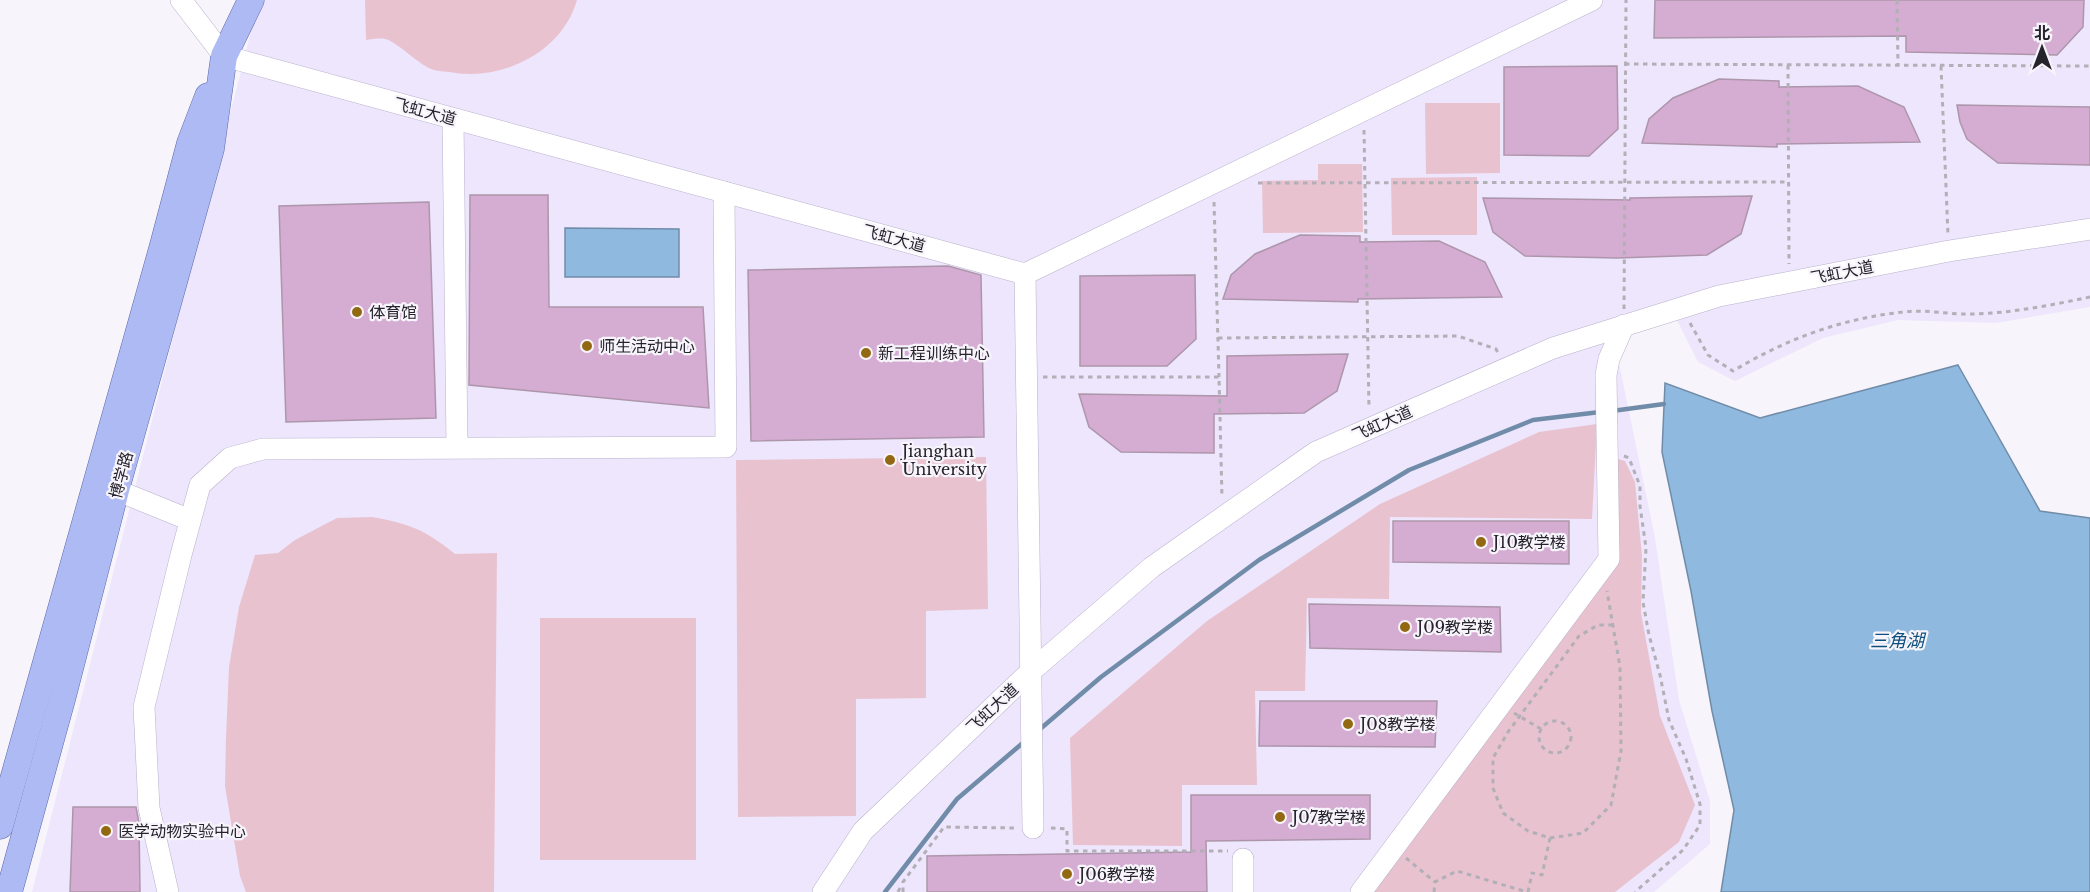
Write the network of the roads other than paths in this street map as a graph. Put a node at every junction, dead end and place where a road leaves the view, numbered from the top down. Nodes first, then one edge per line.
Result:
1 (181, 0) edge
2 (229, 0) edge
3 (251, 0) edge
4 (1593, 0) edge
5 (224, 56) junction
6 (453, 118) junction
7 (724, 192) junction
8 (2090, 229) edge
9 (1025, 274) junction
10 (1624, 326) junction
11 (457, 447) junction
12 (116, 490) junction
13 (190, 520) junction
14 (1029, 672) junction
15 (0, 826) edge
16 (1033, 828) road end
17 (11, 835) edge
18 (1243, 859) road end
19 (9, 892) edge
20 (168, 892) edge
21 (823, 892) edge
22 (1243, 892) edge
23 (1361, 892) edge

1 - 5 street
2 - 5 main road, 博学路
3 - 5 main road, 博学路
4 - 9 street
5 - 6 street, 飞虹大道
5 - 12 main road, 博学路
5 - 15 main road, 博学路
6 - 7 street, 飞虹大道
6 - 11 street
7 - 9 street, 飞虹大道
7 - 11 street
8 - 10 street, 飞虹大道
9 - 14 street
10 - 14 street, 飞虹大道
10 - 23 street
11 - 13 street
12 - 13 street
12 - 17 main road, 博学路
13 - 20 street
14 - 16 street
14 - 21 street, 飞虹大道
17 - 19 main road, 博学路
18 - 22 street

